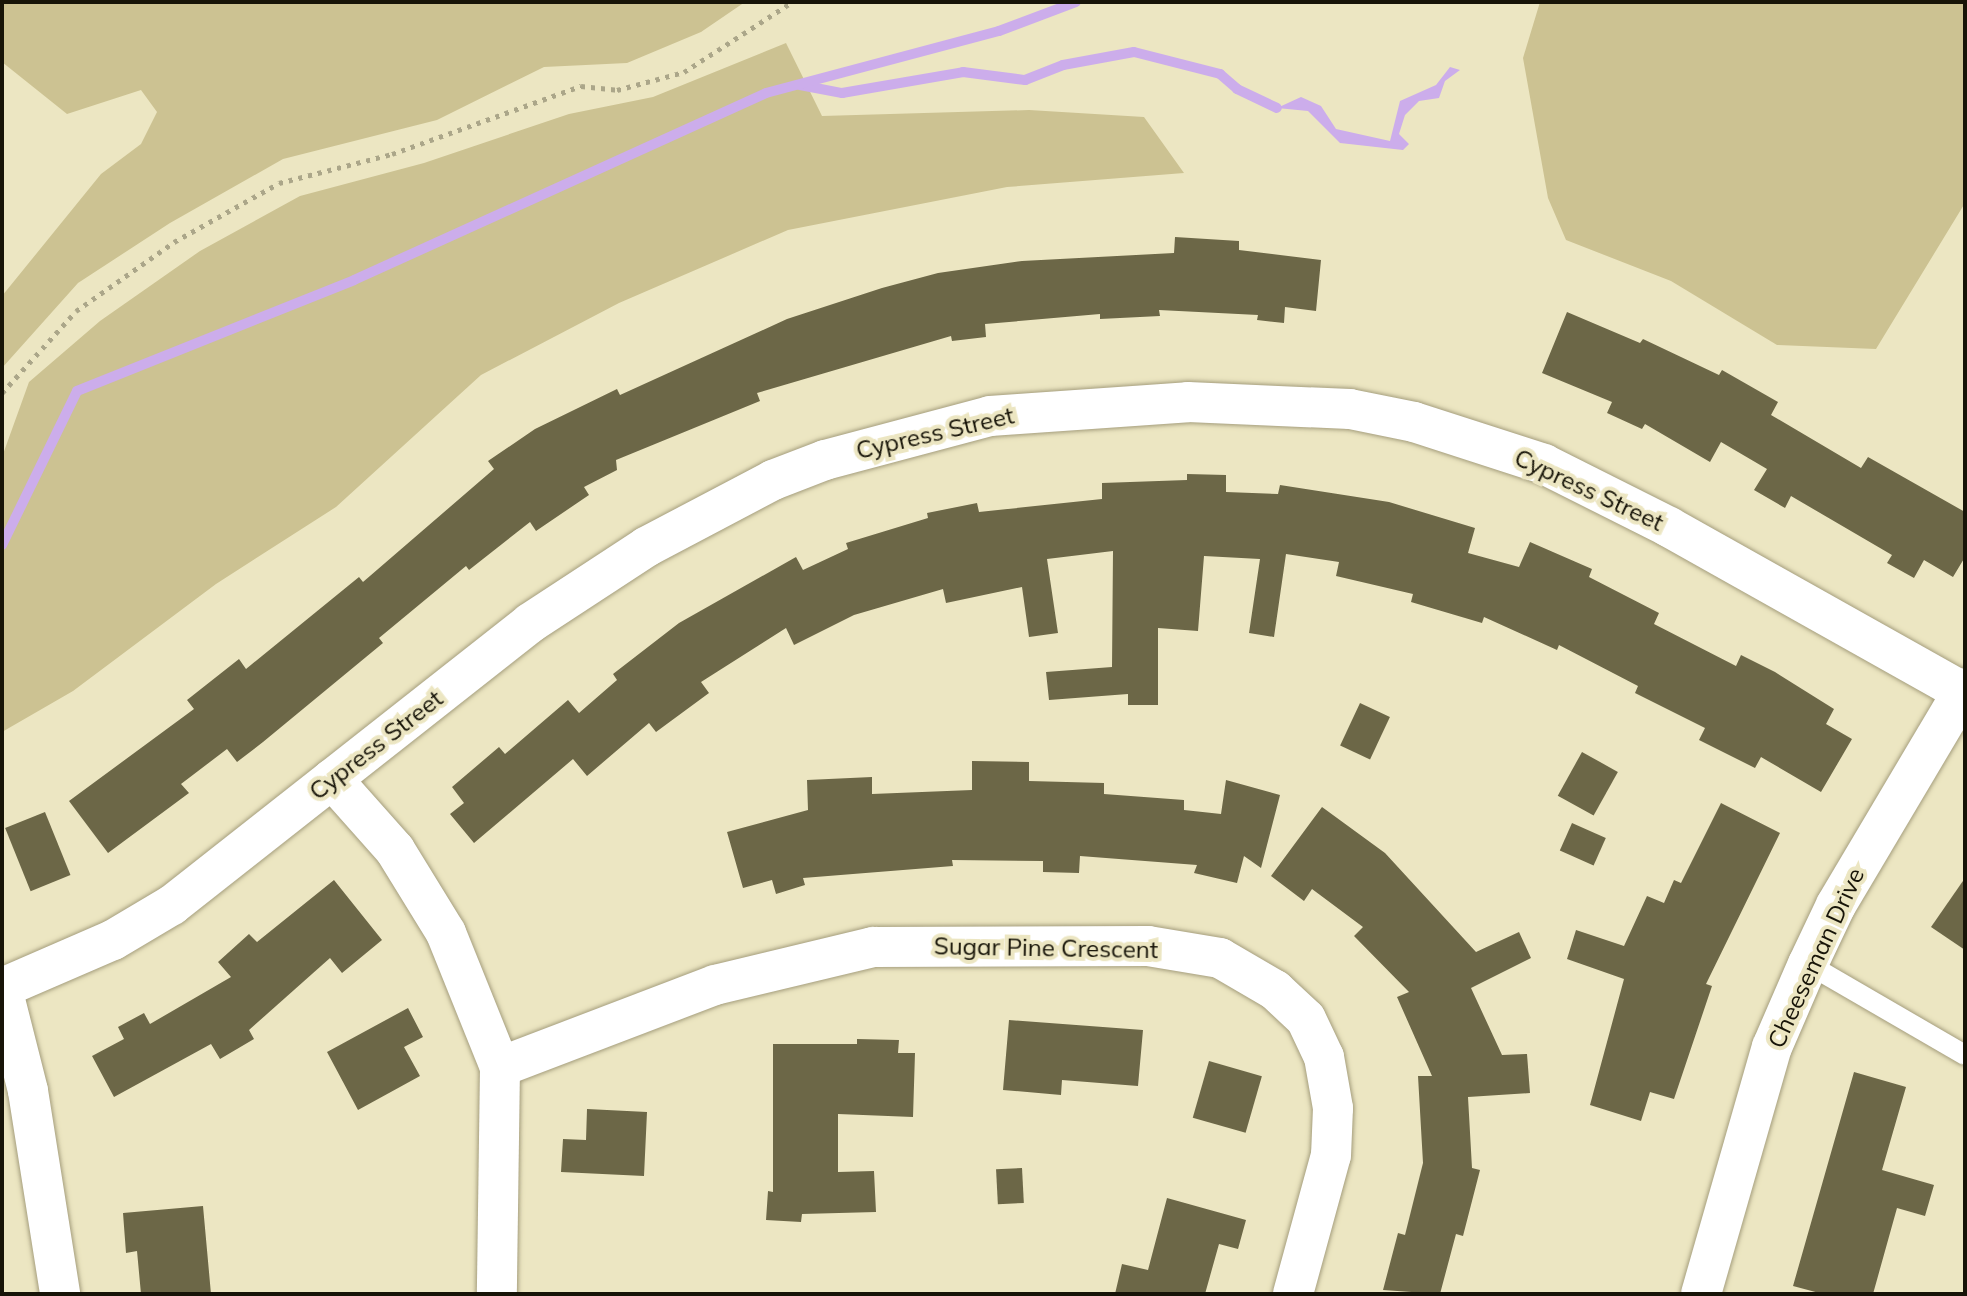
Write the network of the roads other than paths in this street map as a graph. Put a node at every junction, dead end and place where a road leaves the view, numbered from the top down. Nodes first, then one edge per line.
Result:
1 (1964, 690) edge
2 (332, 779) junction
3 (1808, 964) junction
4 (2, 988) edge
5 (1965, 1055) edge
6 (500, 1067) junction
7 (60, 1294) edge
8 (497, 1294) edge
9 (1293, 1294) edge
10 (1701, 1294) edge

1 - 2 street, Cypress Street
1 - 3 street, Cheeseman Drive
2 - 4 street, Cypress Street
2 - 6 street
3 - 5 lane
3 - 10 street, Cheeseman Drive
4 - 7 street
6 - 8 street
6 - 9 street, Sugar Pine Crescent

